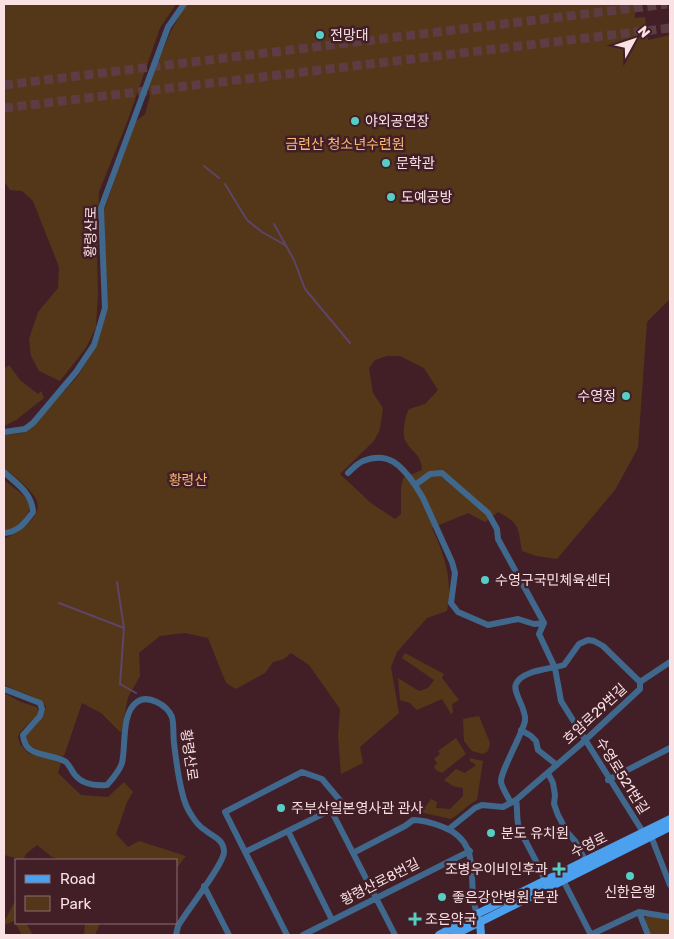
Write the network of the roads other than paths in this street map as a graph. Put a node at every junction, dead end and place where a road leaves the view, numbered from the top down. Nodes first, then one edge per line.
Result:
1 (184, 4) edge
2 (4, 432) edge
3 (4, 472) edge
4 (348, 473) dead end
5 (415, 485) junction
6 (4, 534) edge
7 (544, 623) junction
8 (670, 662) edge
9 (555, 668) junction
10 (640, 682) junction
11 (4, 689) edge
12 (521, 730) junction
13 (585, 741) junction
14 (670, 748) edge
15 (557, 765) junction
16 (548, 772) junction
17 (608, 780) junction
18 (514, 801) junction
19 (331, 810) junction
20 (670, 819) edge
21 (670, 827) edge
22 (449, 830) junction
23 (288, 831) junction
24 (642, 832) junction
25 (651, 836) junction
26 (470, 851) junction
27 (245, 852) junction
28 (353, 852) junction
29 (585, 860) junction
30 (563, 880) junction
31 (545, 881) junction
32 (670, 885) edge
33 (204, 886) junction
34 (376, 898) junction
35 (639, 912) junction
36 (670, 917) edge
37 (479, 918) junction
38 (332, 920) junction
39 (175, 935) edge
40 (229, 935) edge
41 (287, 935) edge
42 (302, 935) edge
43 (395, 935) edge
44 (439, 935) edge
45 (454, 935) edge
46 (481, 935) edge
47 (590, 935) edge
48 (648, 935) edge

1 - 2 street, 황령산로
3 - 6 street
4 - 5 street
5 - 7 street, 수영로521번길
5 - 7 street
7 - 9 street, 수영로521번길
8 - 10 street, 호암로29번길
9 - 10 street
9 - 12 street
9 - 13 street, 수영로521번길
10 - 13 street, 호암로29번길
11 - 33 street, 황령산로
12 - 15 street
12 - 18 street
13 - 15 street, 호암로29번길
13 - 17 street, 수영로521번길
14 - 17 street
15 - 16 street, 호암로29번길
16 - 18 street, 호암로29번길
16 - 29 street
17 - 24 street, 수영로521번길
18 - 22 street
18 - 31 street
19 - 23 street
19 - 27 street
19 - 28 street
20 - 24 main road, 수영로
21 - 25 main road, 수영로
22 - 26 street
22 - 28 street
23 - 27 street
23 - 38 street
24 - 29 main road, 수영로
25 - 30 main road, 수영로
25 - 32 street
26 - 34 street, 황령산로8번길
26 - 37 street
27 - 41 street
28 - 34 street
29 - 31 main road, 수영로
30 - 37 main road, 수영로
30 - 47 street
31 - 37 main road, 수영로
33 - 39 street, 황령산로
33 - 40 street
34 - 38 street, 황령산로8번길
34 - 43 street
35 - 36 street
35 - 47 street
35 - 48 street
37 - 44 main road, 수영로
37 - 45 main road, 수영로
37 - 46 main road
38 - 42 street, 황령산로8번길

